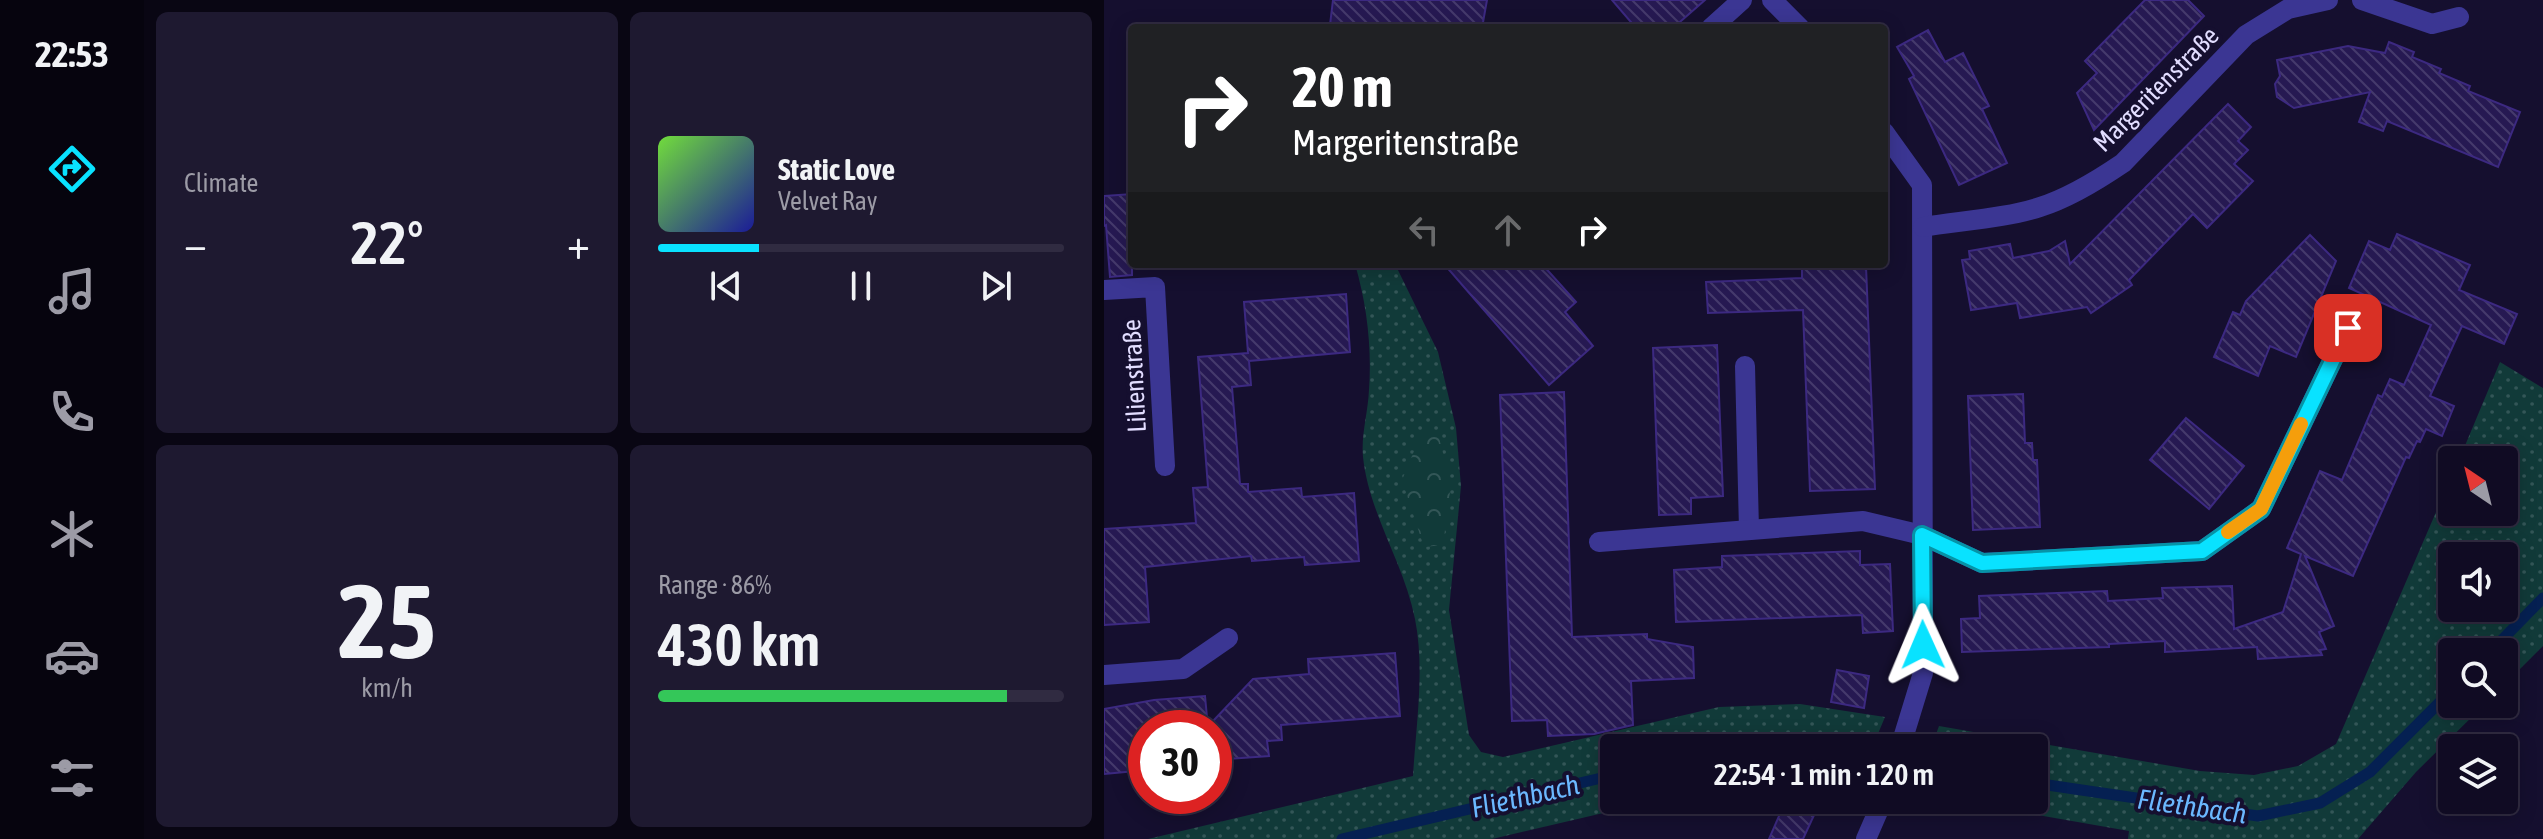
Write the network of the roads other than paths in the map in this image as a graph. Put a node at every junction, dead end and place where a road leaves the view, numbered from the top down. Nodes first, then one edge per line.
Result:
1 (1742, 0) edge
2 (1772, 0) edge
3 (2328, 0) edge
4 (2362, 0) edge
5 (2459, 17) dead end
6 (1715, 24) edge
7 (1796, 24) edge
8 (1888, 138) edge
9 (1923, 227) junction
10 (1104, 290) edge
11 (2348, 328) dead end
12 (1745, 366) dead end
13 (1165, 466) dead end
14 (1749, 530) junction
15 (1922, 535) junction
16 (1599, 542) dead end
17 (1228, 638) dead end
18 (1104, 675) edge
19 (1904, 734) edge
20 (1877, 814) edge
21 (1866, 839) edge

1 - 6 street
2 - 7 street
3 - 9 street, Margeritenstraße
4 - 5 street
8 - 9 street
9 - 15 street
10 - 13 street, Lilienstraße
11 - 15 street
12 - 14 street
14 - 15 street
14 - 16 street
15 - 19 street
17 - 18 street
20 - 21 street

